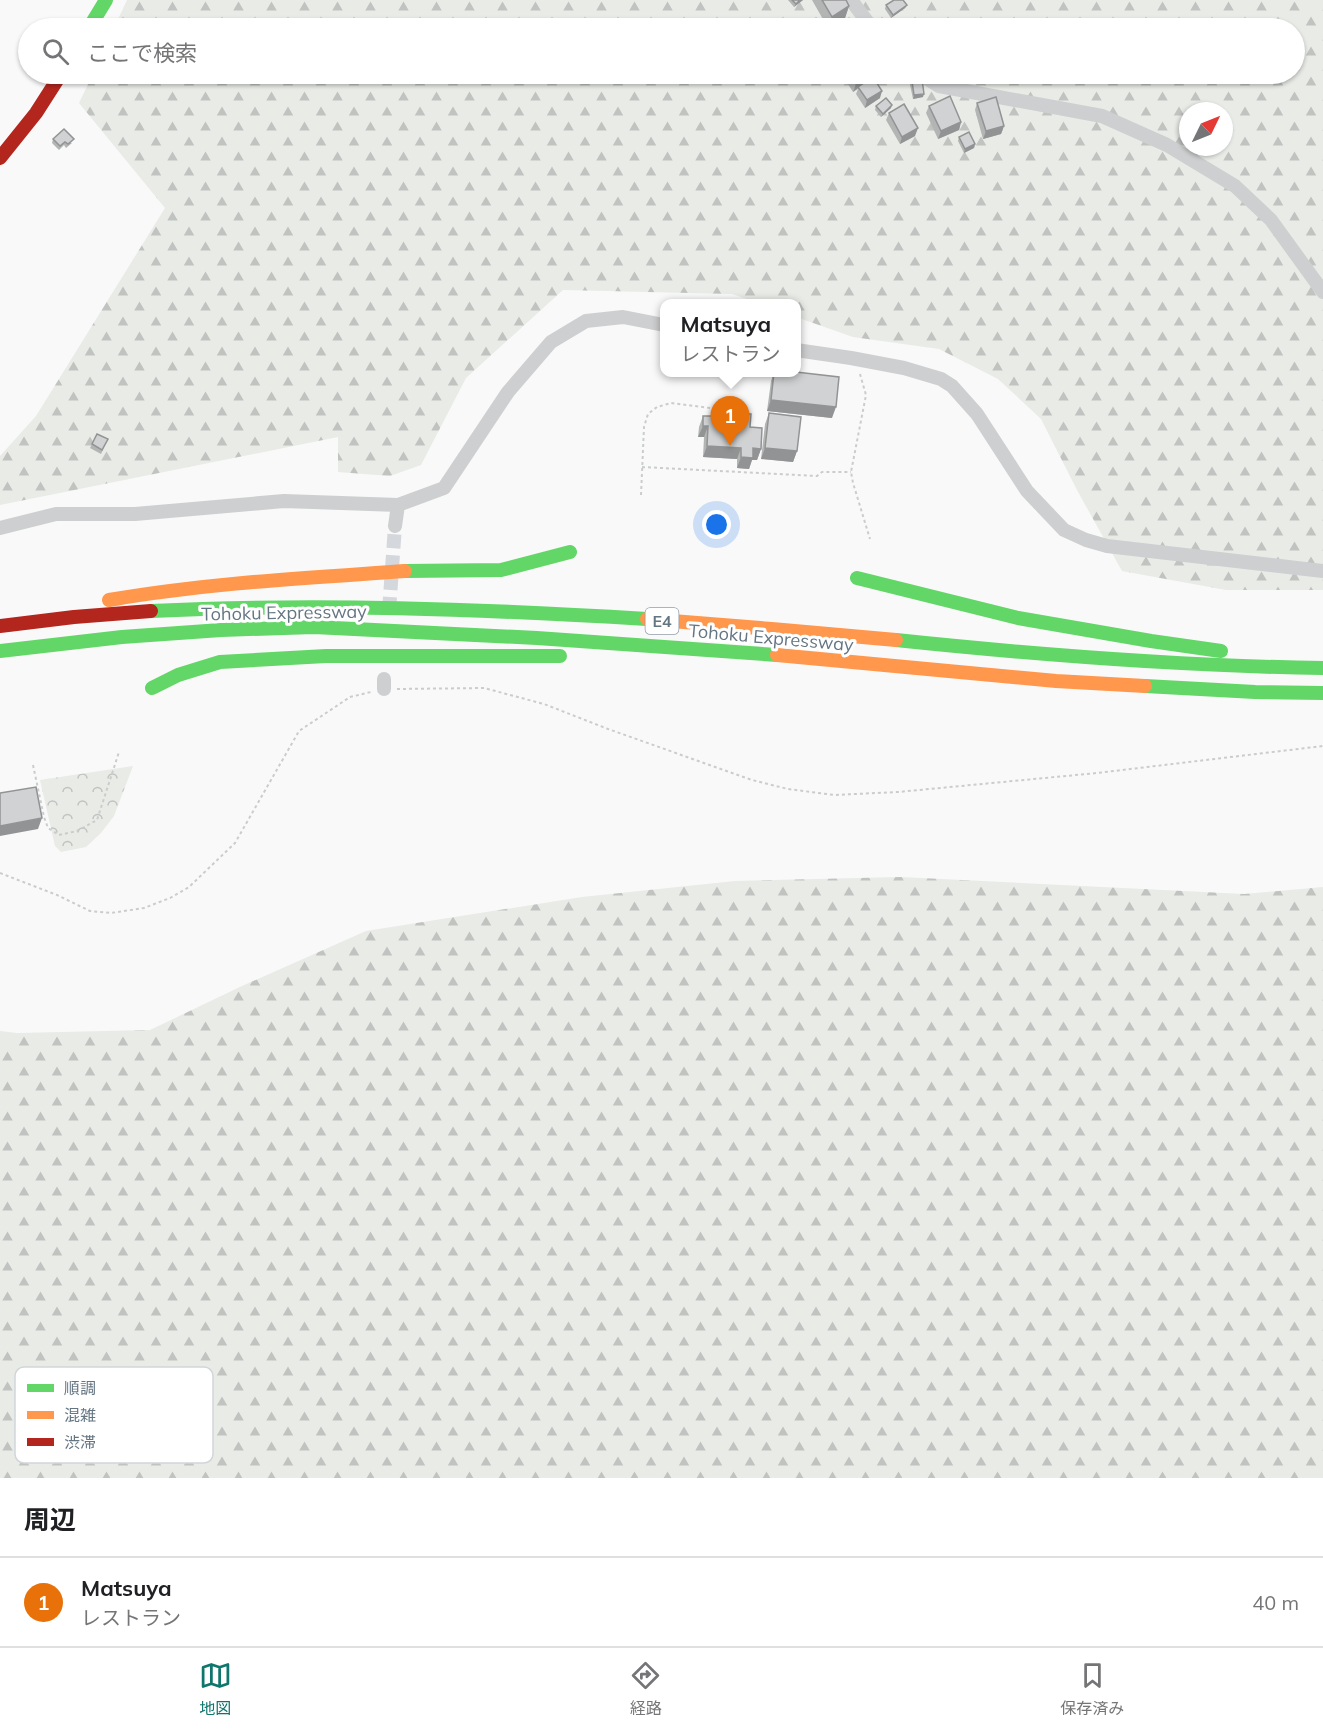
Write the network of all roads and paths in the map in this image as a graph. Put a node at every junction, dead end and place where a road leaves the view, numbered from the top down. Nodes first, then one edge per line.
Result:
1 (106, 0) edge
2 (851, 0) edge
3 (95, 18) edge
4 (864, 18) edge
5 (55, 84) edge
6 (936, 84) edge
7 (0, 158) edge
8 (1323, 292) edge
9 (660, 324) edge
10 (801, 351) edge
11 (853, 358) junction
12 (749, 413) edge
13 (642, 467) junction
14 (852, 472) junction
15 (641, 495) dead end
16 (398, 505) junction
17 (395, 526) tunnel mouth
18 (0, 528) edge
19 (870, 540) dead end
20 (570, 552) dead end
21 (1323, 571) edge
22 (857, 578) dead end
23 (0, 621) edge
24 (0, 626) edge
25 (0, 651) edge
26 (575, 656) dead end
27 (598, 656) dead end
28 (788, 656) junction
29 (1323, 667) edge
30 (152, 688) dead end
31 (1323, 693) edge
32 (1323, 746) edge
33 (119, 752) dead end
34 (33, 765) dead end
35 (0, 873) edge

1 - 3 main road
2 - 4 street
5 - 7 main road
6 - 8 street
9 - 16 street
10 - 11 street
11 - 14 path
11 - 21 street
12 - 13 path
13 - 14 path
13 - 15 path
14 - 19 path
16 - 17 street
16 - 18 street
20 - 23 main road
22 - 29 main road
24 - 29 main road, Tohoku Expressway / E4
25 - 28 main road, Tohoku Expressway / E4
26 - 30 main road
27 - 28 main road
28 - 31 main road, Tohoku Expressway / E4
32 - 35 path
33 - 34 path

